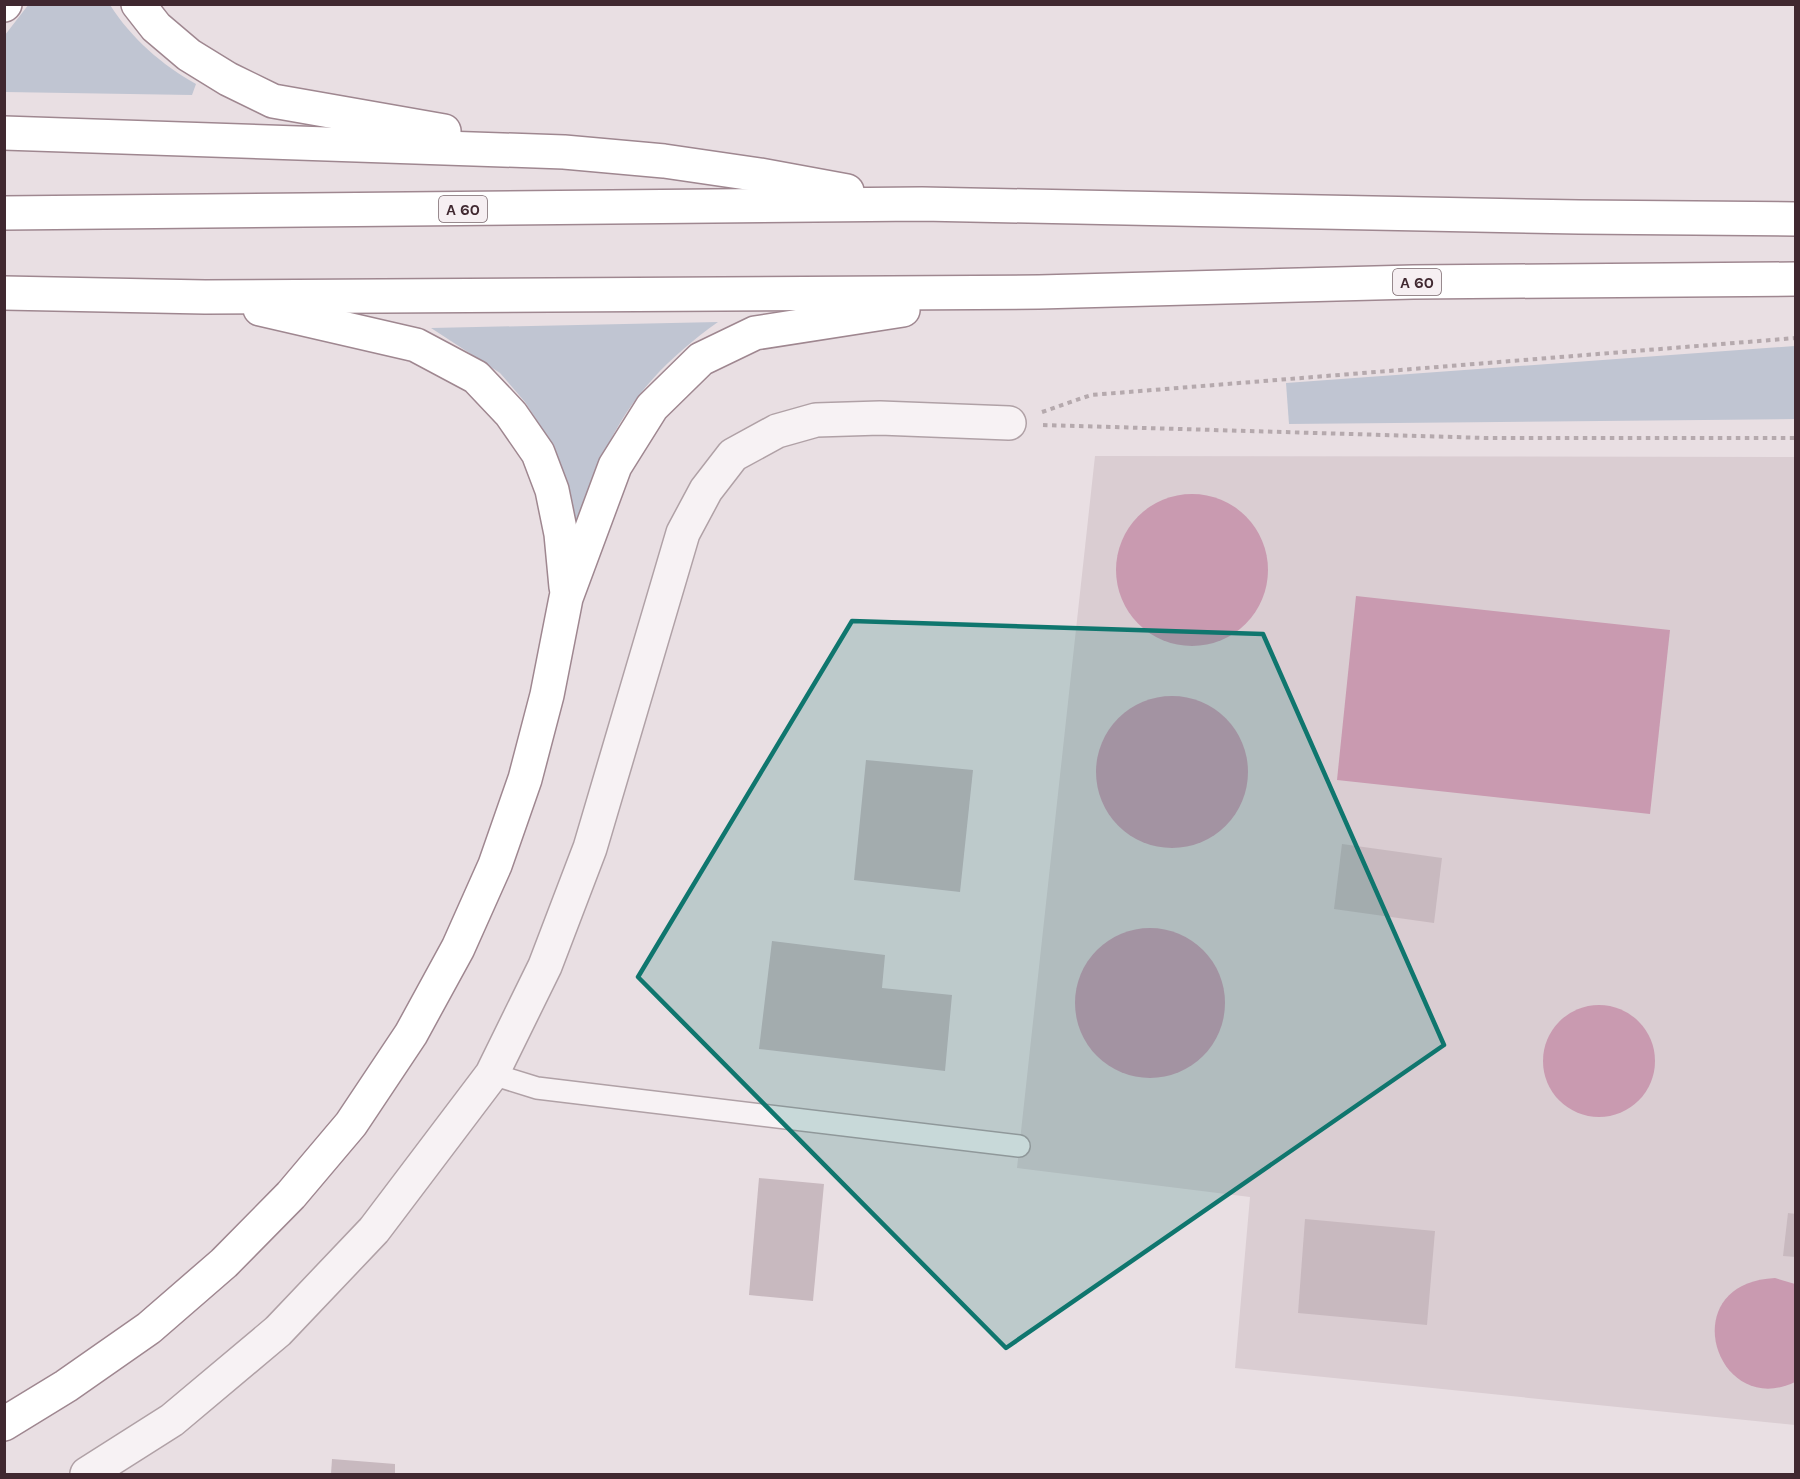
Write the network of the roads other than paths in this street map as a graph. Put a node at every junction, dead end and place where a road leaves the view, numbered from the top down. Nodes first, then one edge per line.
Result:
1 (138, 4) edge
2 (4, 133) edge
3 (564, 152) junction
4 (922, 204) junction
5 (4, 213) edge
6 (1796, 219) edge
7 (1796, 279) edge
8 (1039, 291) junction
9 (4, 293) edge
10 (205, 297) junction
11 (1009, 423) road end
12 (566, 598) junction
13 (492, 1074) junction
14 (1019, 1146) dead end
15 (4, 1424) edge
16 (87, 1474) edge

1 - 3 highway
2 - 3 highway
3 - 4 highway
4 - 5 highway, A 60
4 - 6 highway, A 60
7 - 8 highway, A 60
8 - 10 highway, A 60
8 - 12 highway
9 - 10 highway, A 60
10 - 12 highway
11 - 13 street
12 - 15 highway
13 - 14 lane
13 - 16 street

